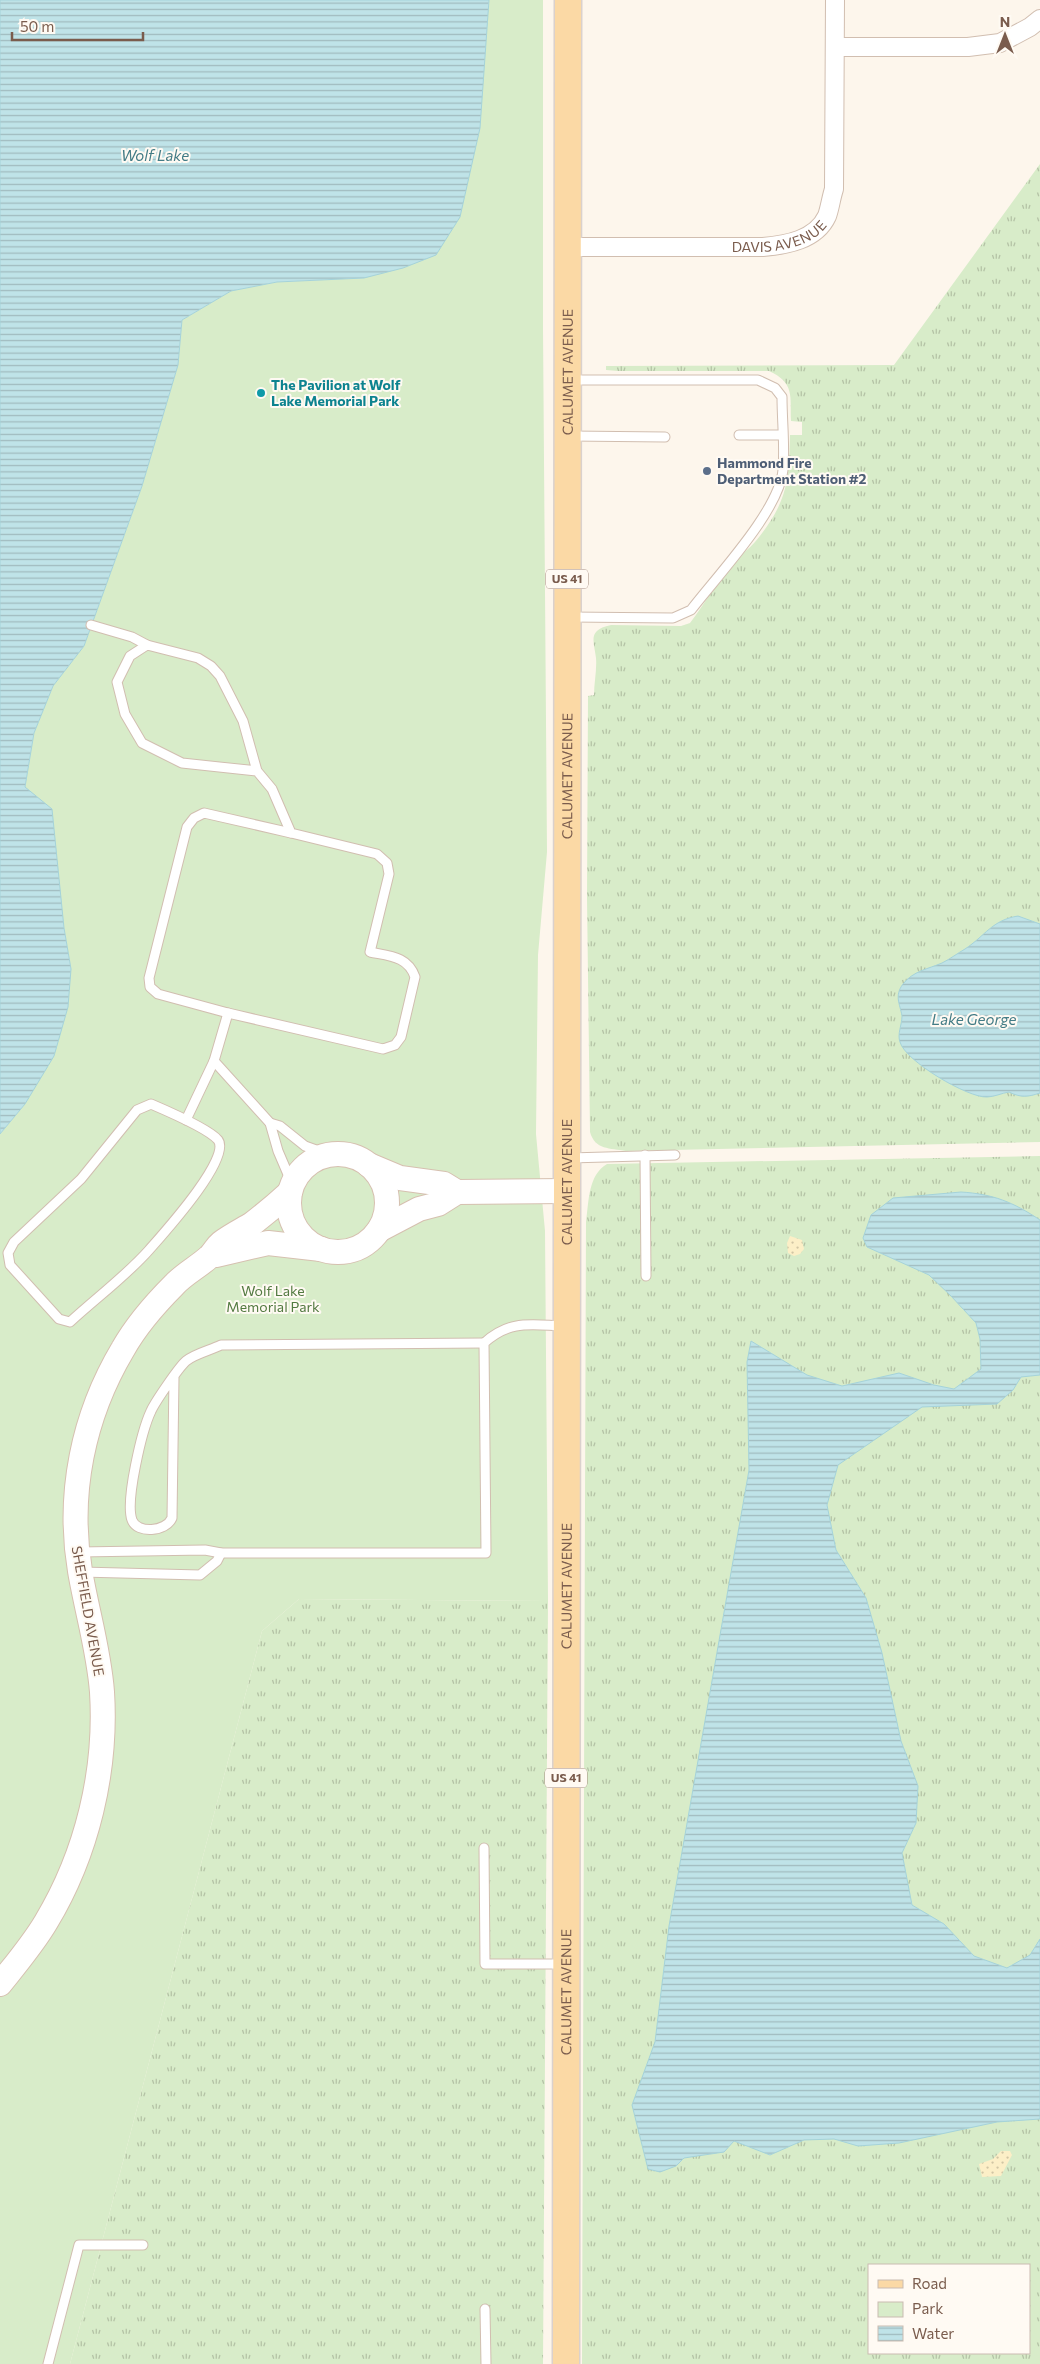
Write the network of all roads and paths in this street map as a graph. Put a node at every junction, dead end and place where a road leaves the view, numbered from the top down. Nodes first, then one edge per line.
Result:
1 (568, 0) edge
2 (835, 0) edge
3 (1040, 19) edge
4 (835, 47) junction
5 (567, 247) junction
6 (567, 380) junction
7 (739, 435) dead end
8 (782, 435) junction
9 (567, 436) junction
10 (664, 437) dead end
11 (567, 617) junction
12 (91, 625) dead end
13 (147, 645) junction
14 (257, 771) junction
15 (291, 833) junction
16 (228, 1013) junction
17 (214, 1061) junction
18 (186, 1120) junction
19 (270, 1123) junction
20 (330, 1155) junction
21 (675, 1155) dead end
22 (644, 1156) junction
23 (567, 1158) junction
24 (368, 1165) junction
25 (291, 1189) junction
26 (567, 1191) junction
27 (456, 1192) junction
28 (378, 1230) junction
29 (322, 1249) junction
30 (209, 1257) junction
31 (646, 1276) dead end
32 (567, 1326) junction
33 (484, 1343) junction
34 (174, 1377) junction
35 (221, 1553) junction
36 (78, 1562) junction
37 (484, 1848) dead end
38 (566, 1964) junction
39 (0, 1984) edge
40 (143, 2244) dead end
41 (485, 2309) dead end
42 (48, 2364) edge
43 (486, 2364) edge
44 (566, 2364) edge

1 - 5 main road, CALUMET AVENUE / US 41
2 - 4 street, DAVIS AVENUE
3 - 4 street
4 - 5 street, DAVIS AVENUE
5 - 6 main road, CALUMET AVENUE / US 41
6 - 8 lane
6 - 9 main road, CALUMET AVENUE / US 41
7 - 8 lane
8 - 11 lane
9 - 10 lane
9 - 11 main road, CALUMET AVENUE / US 41
11 - 23 main road, CALUMET AVENUE / US 41
12 - 13 lane
13 - 14 lane
13 - 14 lane
14 - 15 lane
15 - 16 lane
15 - 16 lane
16 - 17 lane
17 - 18 lane
17 - 19 lane
18 - 18 lane
19 - 20 lane
19 - 25 lane
20 - 24 main road
20 - 25 main road
21 - 22 lane
22 - 23 lane
22 - 31 lane
23 - 26 main road, CALUMET AVENUE / US 41
24 - 27 main road
24 - 28 main road
25 - 29 main road
25 - 30 main road, SHEFFIELD AVENUE
26 - 27 main road
26 - 32 main road, CALUMET AVENUE / US 41
27 - 28 main road
28 - 29 main road
29 - 30 main road, SHEFFIELD AVENUE
30 - 36 main road, SHEFFIELD AVENUE
32 - 33 lane
32 - 38 main road, CALUMET AVENUE / US 41
33 - 34 lane
33 - 35 lane
34 - 34 lane
35 - 36 lane
35 - 36 lane
36 - 39 main road, SHEFFIELD AVENUE
37 - 38 lane
38 - 44 main road, CALUMET AVENUE / US 41
40 - 42 lane
41 - 43 lane

